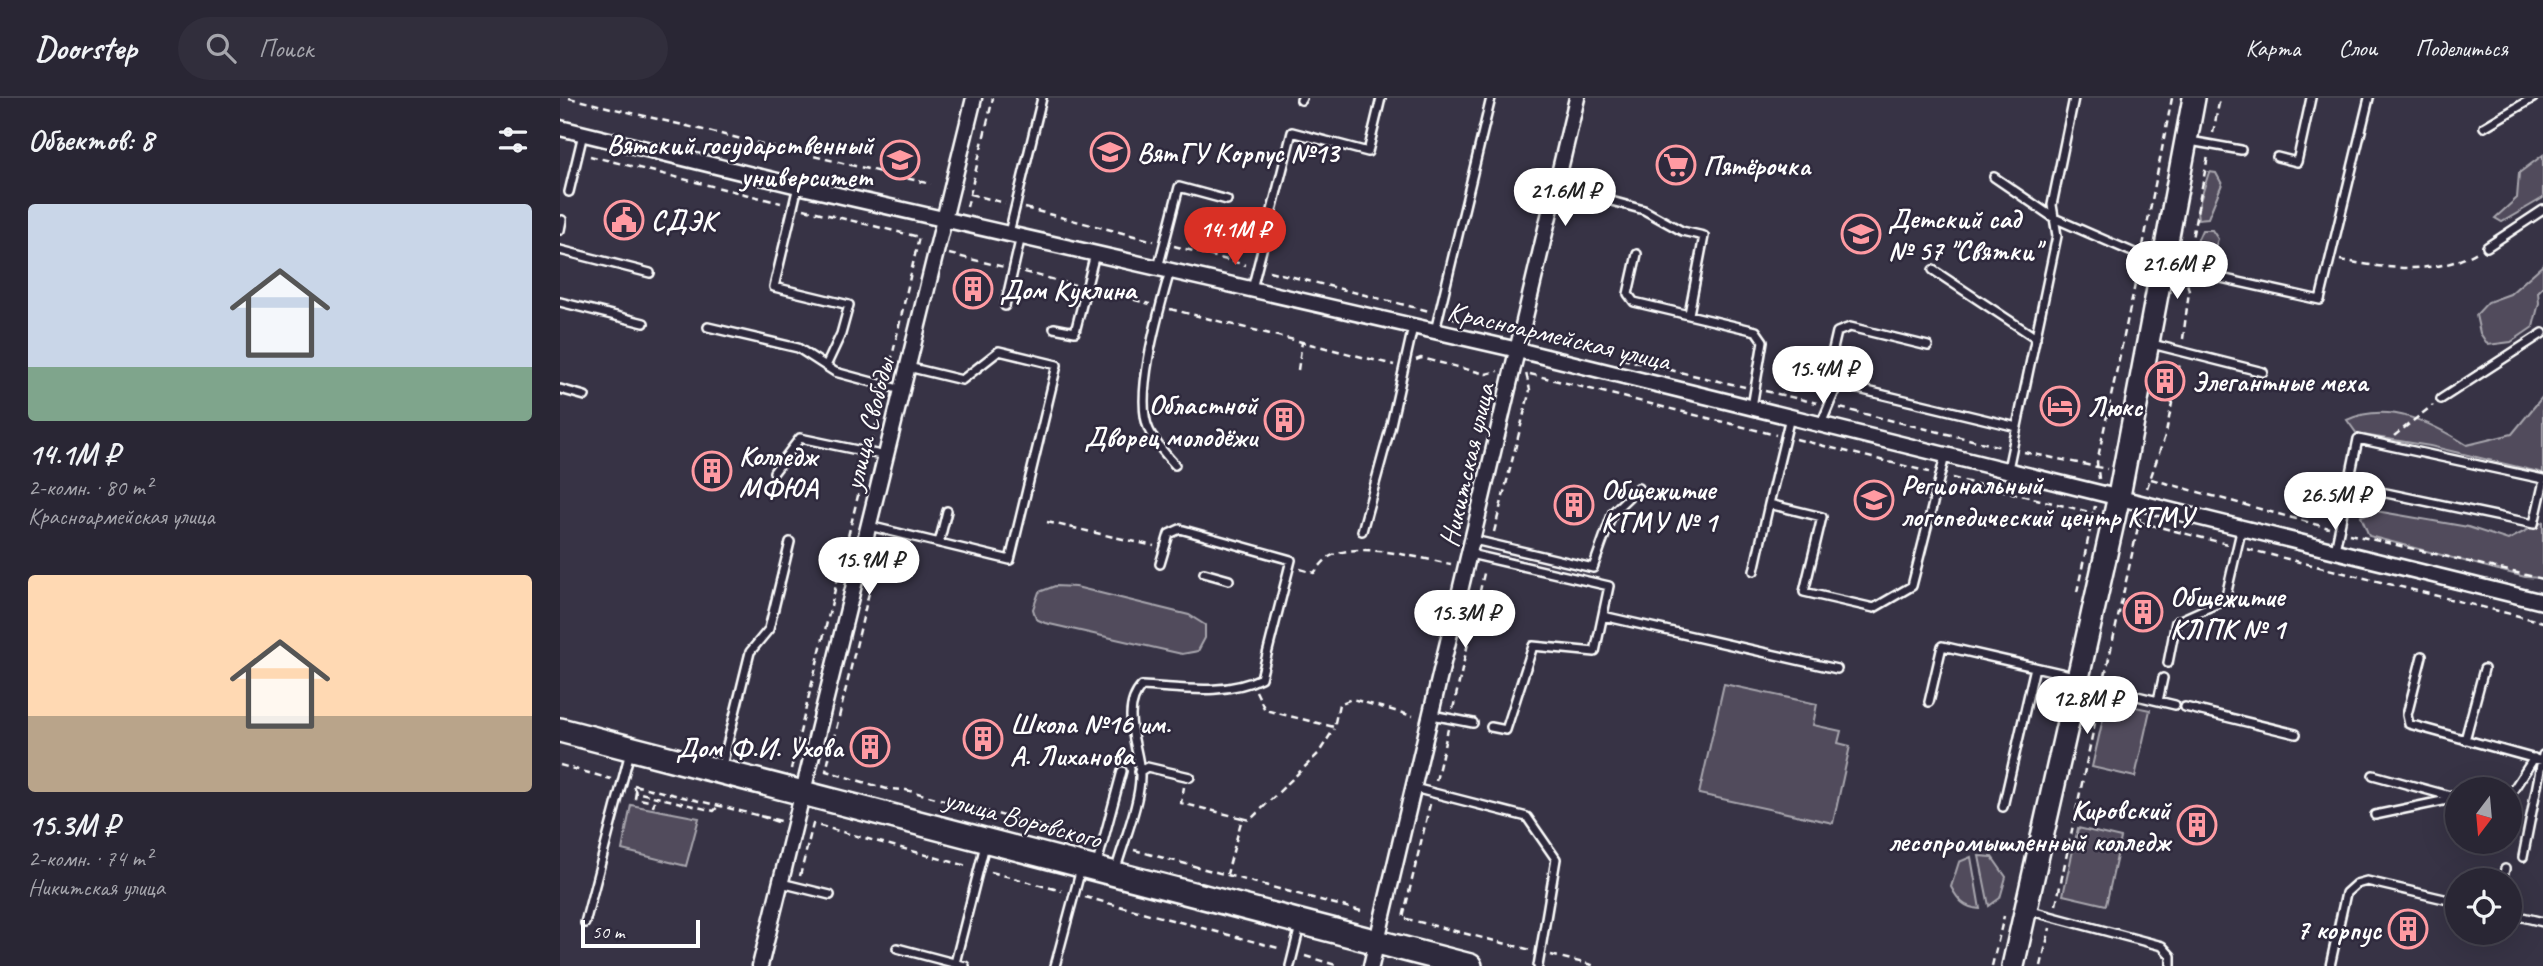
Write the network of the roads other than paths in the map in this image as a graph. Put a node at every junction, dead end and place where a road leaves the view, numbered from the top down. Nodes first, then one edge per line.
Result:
1 (974, 98) edge
2 (1042, 98) edge
3 (1381, 98) edge
4 (1491, 98) edge
5 (1577, 98) edge
6 (2074, 98) edge
7 (2194, 98) edge
8 (2311, 98) edge
9 (2369, 98) edge
10 (2533, 98) edge
11 (2484, 127) dead end
12 (560, 128) edge
13 (583, 134) junction
14 (2186, 141) junction
15 (2241, 150) dead end
16 (2277, 158) dead end
17 (1994, 177) dead end
18 (798, 186) junction
19 (1557, 186) junction
20 (569, 192) dead end
21 (1227, 200) dead end
22 (2543, 210) edge
23 (2054, 218) junction
24 (944, 219) junction
25 (562, 220) dead end
26 (560, 230) edge
27 (1015, 235) junction
28 (2487, 247) road end
29 (560, 250) edge
30 (1096, 253) junction
31 (1637, 254) dead end
32 (2162, 265) junction
33 (1164, 269) junction
34 (1933, 270) dead end
35 (650, 273) dead end
36 (1252, 289) junction
37 (560, 302) edge
38 (1005, 306) dead end
39 (1689, 314) junction
40 (644, 323) dead end
41 (1413, 326) junction
42 (708, 327) dead end
43 (1054, 328) dead end
44 (1435, 331) junction
45 (2543, 333) edge
46 (2036, 338) junction
47 (2148, 343) junction
48 (1928, 346) dead end
49 (1518, 350) junction
50 (826, 366) junction
51 (908, 367) junction
52 (2263, 372) dead end
53 (1838, 384) junction
54 (560, 389) edge
55 (902, 390) junction
56 (585, 396) dead end
57 (2441, 399) road end
58 (1752, 407) junction
59 (1790, 416) junction
60 (1821, 424) junction
61 (2017, 427) junction
62 (1945, 454) junction
63 (886, 456) junction
64 (1175, 465) dead end
65 (2008, 469) junction
66 (774, 472) dead end
67 (2543, 479) edge
68 (2348, 485) junction
69 (2543, 485) edge
70 (1637, 488) dead end
71 (2119, 496) junction
72 (1769, 504) junction
73 (947, 511) dead end
74 (869, 525) junction
75 (2242, 527) junction
76 (1362, 531) dead end
77 (790, 542) dead end
78 (939, 542) junction
79 (1472, 547) junction
80 (2335, 550) junction
81 (1160, 564) dead end
82 (1754, 570) dead end
83 (1203, 573) dead end
84 (1229, 580) dead end
85 (2543, 602) edge
86 (1603, 616) junction
87 (2422, 656) dead end
88 (2168, 663) dead end
89 (2035, 667) junction
90 (2483, 669) dead end
91 (1837, 670) dead end
92 (2164, 678) dead end
93 (2078, 679) junction
94 (2158, 701) junction
95 (1928, 702) dead end
96 (2175, 705) dead end
97 (2185, 707) dead end
98 (1432, 715) junction
99 (1473, 723) dead end
100 (1491, 727) dead end
101 (560, 730) edge
102 (2296, 734) dead end
103 (2465, 740) junction
104 (632, 748) junction
105 (2540, 758) edge
106 (721, 771) junction
107 (1122, 771) dead end
108 (1139, 772) junction
109 (2374, 775) dead end
110 (1187, 780) road end
111 (2522, 780) edge
112 (1414, 788) junction
113 (803, 791) junction
114 (2445, 794) edge
115 (2445, 799) edge
116 (2003, 807) dead end
117 (2375, 815) dead end
118 (986, 839) junction
119 (2523, 857) dead end
120 (1097, 869) junction
121 (781, 883) junction
122 (830, 895) dead end
123 (2445, 899) edge
124 (2026, 910) junction
125 (2522, 917) edge
126 (1301, 922) junction
127 (2543, 922) edge
128 (585, 923) dead end
129 (1377, 942) junction
130 (897, 948) dead end
131 (955, 963) junction
132 (760, 966) edge
133 (965, 966) edge
134 (1055, 966) edge
135 (1290, 966) edge
136 (1371, 966) edge
137 (1470, 966) edge
138 (1538, 966) edge
139 (2013, 966) edge
140 (2171, 966) edge
141 (2330, 966) edge

1 - 24 street, улица Свободы
2 - 27 lane
3 - 36 lane
4 - 44 lane
5 - 19 street, Никитская улица
6 - 23 lane
7 - 14 main road
8 - 16 lane
9 - 32 lane
10 - 11 lane
12 - 13 street, Красноармейская улица
13 - 18 street, Красноармейская улица
13 - 20 lane
14 - 15 lane
14 - 32 main road
17 - 23 lane
18 - 24 street, Красноармейская улица
18 - 50 lane
19 - 39 lane
19 - 49 street, Никитская улица
21 - 33 lane
22 - 28 lane
23 - 32 lane
23 - 46 lane
24 - 27 street, Красноармейская улица
24 - 51 street, улица Свободы
25 - 26 lane
27 - 30 street, Красноармейская улица
27 - 38 lane
29 - 35 lane
30 - 33 street, Красноармейская улица
30 - 43 lane
31 - 39 lane
32 - 47 main road
33 - 36 street, Красноармейская улица
33 - 64 lane
34 - 46 lane
36 - 41 street, Красноармейская улица
37 - 40 lane
39 - 58 lane
41 - 44 street, Красноармейская улица
41 - 76 lane
42 - 50 lane
44 - 49 street, Красноармейская улица
45 - 57 lane
46 - 61 lane
47 - 52 lane
47 - 71 main road
48 - 53 lane
49 - 58 street, Красноармейская улица
49 - 79 street, Никитская улица
50 - 55 lane
51 - 55 street, улица Свободы
51 - 78 lane
53 - 60 lane
53 - 61 lane
54 - 56 lane
55 - 63 street, улица Свободы
58 - 59 street, Красноармейская улица
59 - 60 street, Красноармейская улица
59 - 72 lane
60 - 62 street, Красноармейская улица
61 - 65 lane
62 - 65 street, Красноармейская улица
62 - 72 lane
63 - 66 lane
63 - 74 street, улица Свободы
65 - 71 street, Красноармейская улица
67 - 68 lane
68 - 69 lane
68 - 80 lane
70 - 79 lane
71 - 75 street, Красноармейская улица
71 - 93 main road
72 - 82 lane
73 - 78 lane
74 - 78 lane
74 - 113 street, улица Свободы
75 - 80 street, Красноармейская улица
75 - 88 lane
77 - 106 lane
79 - 86 lane
79 - 98 street, Никитская улица
80 - 85 street, Красноармейская улица
81 - 108 lane
83 - 84 lane
86 - 91 lane
86 - 100 lane
87 - 103 lane
89 - 93 lane
89 - 95 lane
89 - 116 lane
90 - 103 lane
92 - 94 lane
93 - 94 lane
93 - 124 main road
94 - 96 lane
97 - 102 lane
98 - 99 lane
98 - 112 street, Никитская улица
101 - 104 main road, улица Воровского
103 - 105 lane
104 - 106 main road, улица Воровского
104 - 128 lane
105 - 111 lane
105 - 119 lane
106 - 113 main road, улица Воровского
107 - 120 lane
108 - 110 lane
108 - 120 lane
109 - 114 lane
112 - 129 street, Никитская улица
112 - 138 lane
113 - 118 main road, улица Воровского
113 - 121 street, улица Свободы
115 - 117 lane
118 - 120 main road, улица Воровского
118 - 131 lane
120 - 126 main road, улица Воровского
120 - 134 lane
121 - 122 lane
121 - 132 street, улица Свободы
123 - 141 lane
124 - 139 main road
124 - 140 lane
125 - 127 lane
126 - 129 main road, улица Воровского
126 - 135 lane
129 - 136 street, Никитская улица
129 - 137 main road, улица Воровского
130 - 131 lane
131 - 133 lane

